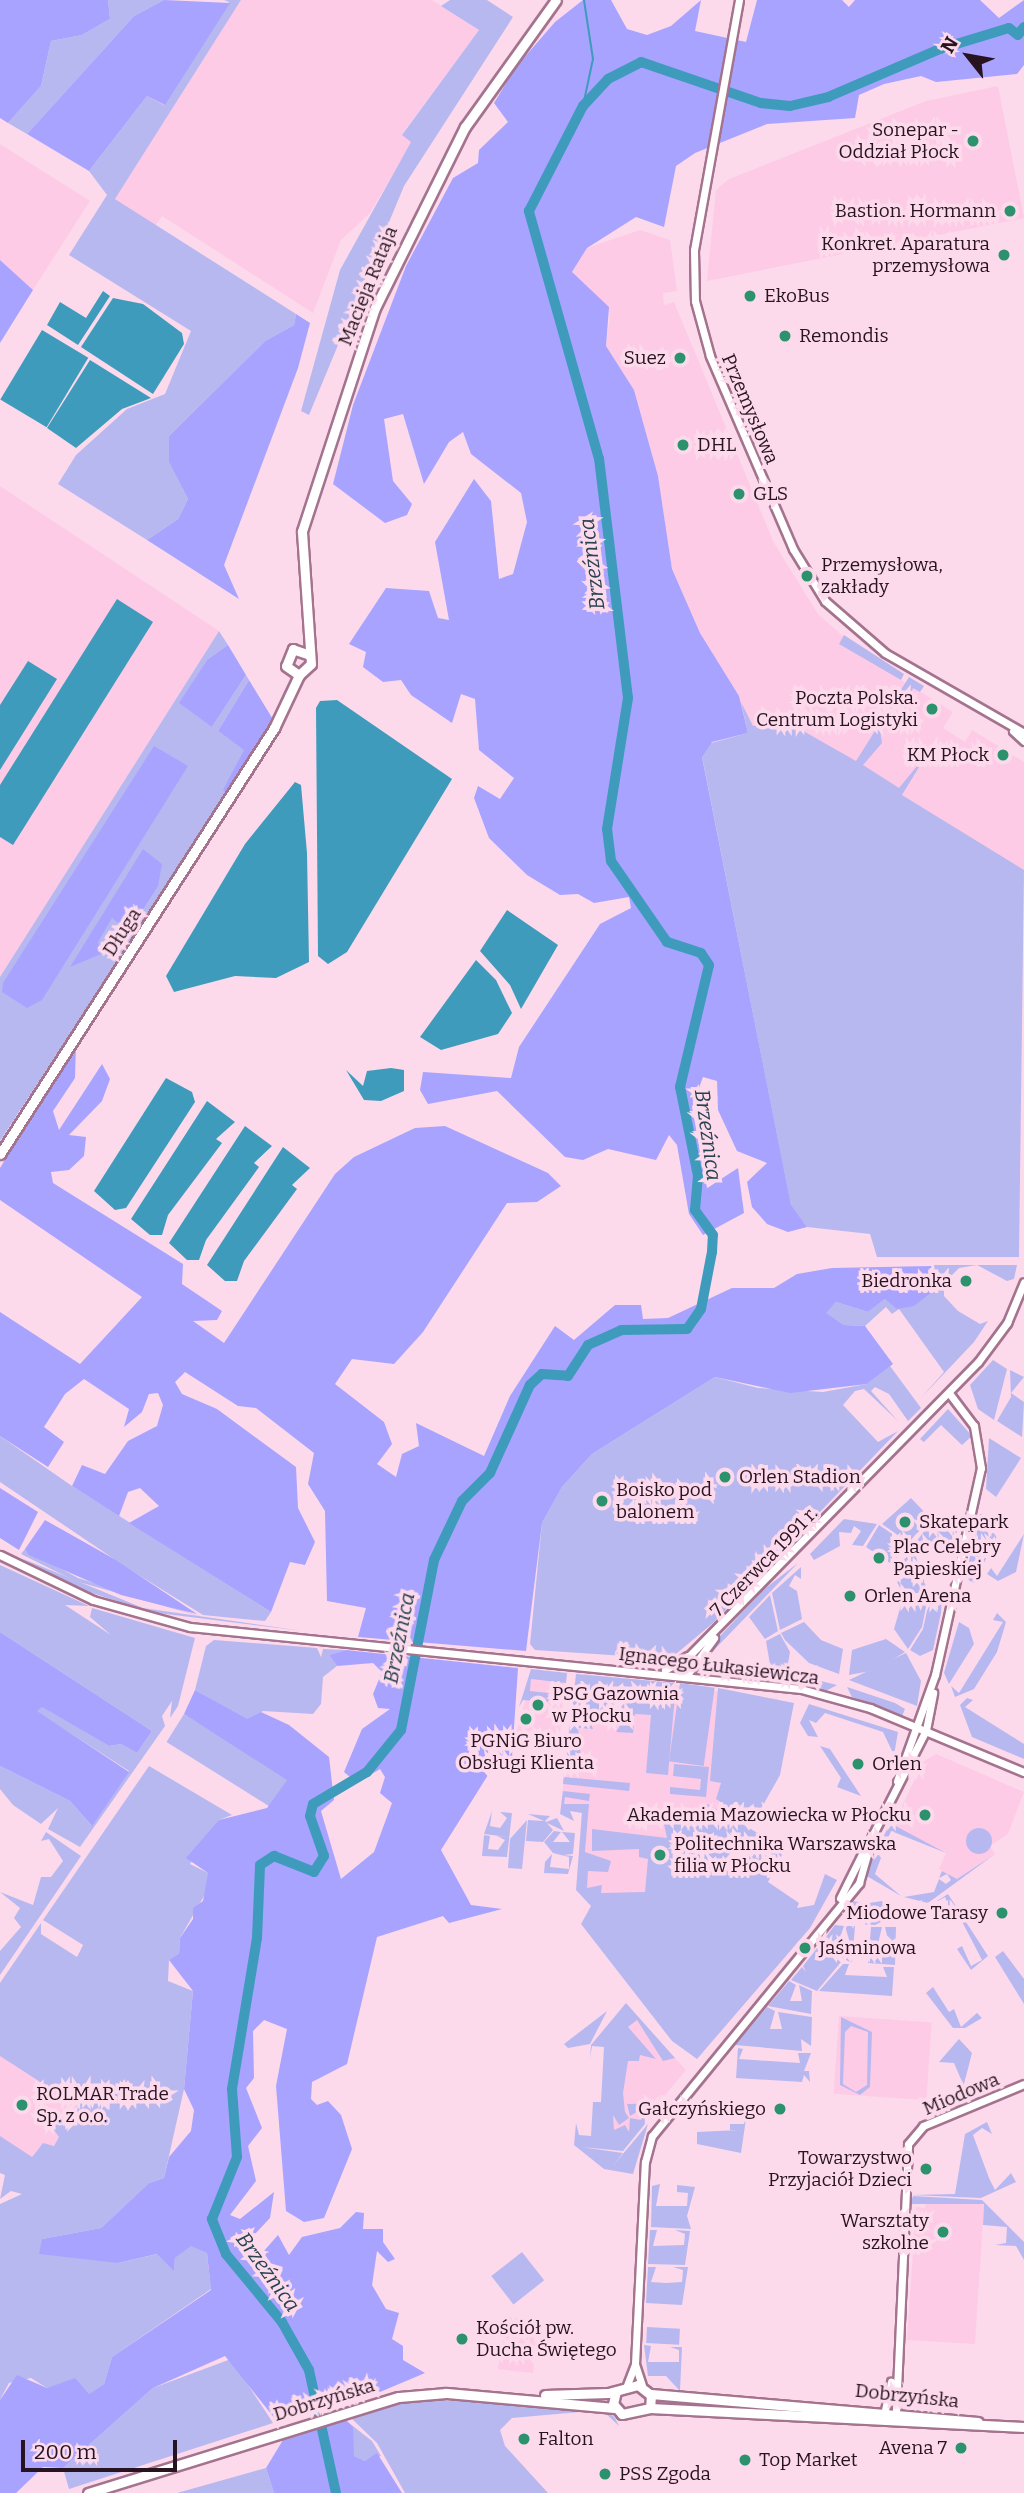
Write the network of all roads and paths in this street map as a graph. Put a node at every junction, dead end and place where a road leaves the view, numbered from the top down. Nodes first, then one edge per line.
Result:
1 (556, 0) edge
2 (739, 0) edge
3 (309, 619) junction
4 (297, 648) junction
5 (310, 655) junction
6 (295, 673) junction
7 (1005, 724) junction
8 (1024, 733) edge
9 (1024, 741) edge
10 (0, 1154) edge
11 (1024, 1282) edge
12 (949, 1392) junction
13 (0, 1555) edge
14 (718, 1632) junction
15 (698, 1647) junction
16 (700, 1659) junction
17 (657, 1672) junction
18 (687, 1675) junction
19 (934, 1675) junction
20 (708, 1677) junction
21 (920, 1717) junction
22 (930, 1721) junction
23 (905, 1722) junction
24 (916, 1726) junction
25 (926, 1730) junction
26 (939, 1735) junction
27 (910, 1740) junction
28 (919, 1745) junction
29 (1024, 1772) edge
30 (897, 1781) junction
31 (873, 1834) junction
32 (852, 1871) junction
33 (860, 1875) junction
34 (849, 1885) junction
35 (1024, 2084) edge
36 (635, 2364) junction
37 (627, 2385) junction
38 (642, 2386) junction
39 (616, 2392) junction
40 (650, 2394) junction
41 (495, 2397) junction
42 (615, 2408) junction
43 (650, 2408) junction
44 (889, 2414) junction
45 (993, 2426) junction
46 (1024, 2427) edge
47 (88, 2493) edge

1 - 3 main road, Macieja Rataja
2 - 7 street, Przemysłowa
3 - 4 main road
3 - 5 main road, Macieja Rataja
4 - 5 main road
4 - 6 main road
5 - 6 main road
6 - 10 main road, Długa
7 - 8 street, Przemysłowa
7 - 9 street, Przemysłowa
11 - 12 street, 7 Czerwca 1991 r.
12 - 14 street, 7 Czerwca 1991 r.
12 - 19 street
13 - 17 street, Ignacego Łukasiewicza
14 - 15 street, 7 Czerwca 1991 r.
14 - 16 street, 7 Czerwca 1991 r.
15 - 17 street, 7 Czerwca 1991 r.
15 - 18 street
16 - 18 street, 7 Czerwca 1991 r.
16 - 20 street
17 - 18 street, Ignacego Łukasiewicza
18 - 20 street, Ignacego Łukasiewicza
19 - 21 street
19 - 22 street
20 - 23 street, Ignacego Łukasiewicza
21 - 23 street
21 - 24 street
22 - 25 street
22 - 26 street
23 - 24 street, Ignacego Łukasiewicza
23 - 27 street
24 - 25 street, Ignacego Łukasiewicza
24 - 27 street
25 - 26 street, Ignacego Łukasiewicza
25 - 28 street
26 - 28 street
26 - 29 street, Ignacego Łukasiewicza
27 - 30 street
28 - 30 street
30 - 31 street
31 - 32 street
31 - 33 street
32 - 33 street
32 - 34 street
33 - 34 street
34 - 36 street
35 - 44 street, Miodowa
36 - 37 street
36 - 38 street
37 - 38 main road
37 - 39 main road
38 - 40 main road
39 - 41 main road, Dobrzyńska
39 - 42 main road
40 - 43 main road
40 - 44 main road, Dobrzyńska
41 - 42 main road, Dobrzyńska
41 - 47 main road, Dobrzyńska
42 - 43 main road
43 - 44 main road, Dobrzyńska
44 - 45 main road, Dobrzyńska
44 - 45 main road, Dobrzyńska
45 - 46 main road, Dobrzyńska

